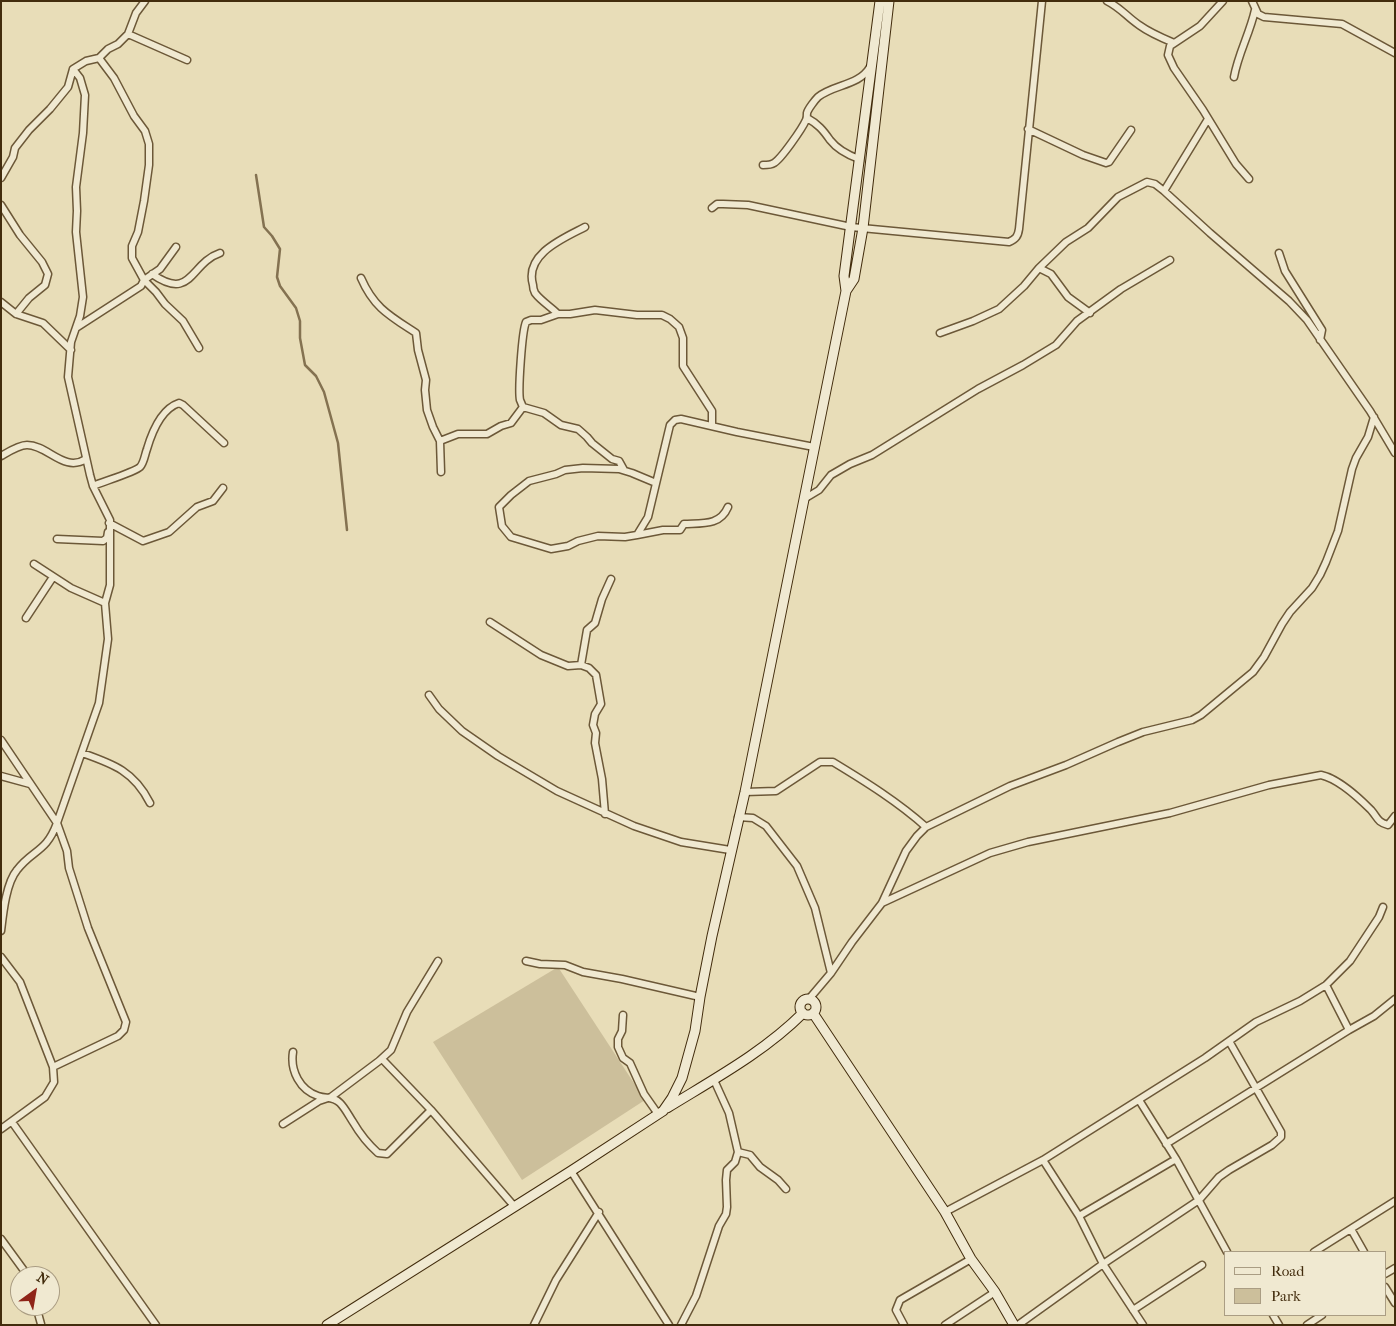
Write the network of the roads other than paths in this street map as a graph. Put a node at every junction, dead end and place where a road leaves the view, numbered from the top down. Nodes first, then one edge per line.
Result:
1 (145, 1) edge
2 (880, 1) edge
3 (890, 1) edge
4 (1042, 1) edge
5 (1107, 1) edge
6 (1223, 1) edge
7 (1252, 1) edge
8 (1255, 10) junction
9 (128, 34) junction
10 (1174, 43) junction
11 (1395, 52) edge
12 (99, 58) junction
13 (188, 60) dead end
14 (872, 63) junction
15 (73, 69) junction
16 (1234, 77) dead end
17 (807, 118) junction
18 (1208, 119) junction
19 (1028, 129) junction
20 (1131, 130) dead end
21 (860, 161) junction
22 (763, 165) dead end
23 (1, 178) edge
24 (858, 178) junction
25 (869, 179) junction
26 (1248, 179) dead end
27 (1164, 191) junction
28 (1, 205) edge
29 (712, 208) dead end
30 (586, 227) dead end
31 (851, 227) junction
32 (863, 228) junction
33 (176, 247) dead end
34 (220, 253) dead end
35 (1279, 253) dead end
36 (1170, 260) dead end
37 (1039, 268) junction
38 (152, 274) junction
39 (361, 278) dead end
40 (144, 280) junction
41 (846, 291) junction
42 (1, 302) edge
43 (1090, 313) junction
44 (16, 314) junction
45 (558, 314) junction
46 (76, 328) junction
47 (940, 333) dead end
48 (1320, 340) junction
49 (199, 348) dead end
50 (70, 350) junction
51 (523, 407) junction
52 (1374, 417) junction
53 (712, 426) junction
54 (440, 441) junction
55 (224, 443) dead end
56 (814, 447) junction
57 (1395, 453) edge
58 (1, 456) edge
59 (86, 459) junction
60 (624, 470) junction
61 (441, 472) dead end
62 (656, 482) junction
63 (93, 486) junction
64 (223, 488) dead end
65 (804, 499) junction
66 (728, 507) dead end
67 (108, 520) junction
68 (638, 535) junction
69 (56, 539) dead end
70 (34, 564) dead end
71 (53, 577) junction
72 (611, 579) dead end
73 (106, 603) junction
74 (26, 618) dead end
75 (490, 622) dead end
76 (581, 665) junction
77 (429, 695) dead end
78 (1, 740) edge
79 (82, 753) junction
80 (1, 776) edge
81 (30, 784) junction
82 (745, 792) junction
83 (150, 803) dead end
84 (605, 814) junction
85 (1395, 816) edge
86 (738, 817) junction
87 (57, 823) junction
88 (926, 827) junction
89 (730, 850) junction
90 (882, 903) junction
91 (1383, 907) dead end
92 (1, 931) edge
93 (1, 957) edge
94 (438, 960) dead end
95 (526, 961) dead end
96 (831, 973) junction
97 (1326, 984) junction
98 (700, 997) junction
99 (809, 999) junction
100 (1395, 999) edge
101 (803, 1013) junction
102 (813, 1013) junction
103 (623, 1015) dead end
104 (1350, 1030) junction
105 (1229, 1041) junction
106 (293, 1052) dead end
107 (382, 1059) junction
108 (53, 1067) junction
109 (714, 1080) junction
110 (1255, 1088) junction
111 (331, 1097) junction
112 (1139, 1100) junction
113 (431, 1110) junction
114 (661, 1112) junction
115 (12, 1122) junction
116 (283, 1124) dead end
117 (1, 1129) edge
118 (1166, 1144) junction
119 (738, 1152) junction
120 (1176, 1159) junction
121 (1043, 1160) junction
122 (571, 1171) junction
123 (786, 1189) dead end
124 (1199, 1200) junction
125 (1395, 1201) edge
126 (514, 1206) junction
127 (599, 1212) junction
128 (946, 1212) junction
129 (1079, 1216) junction
130 (1351, 1229) junction
131 (1, 1239) edge
132 (1226, 1251) edge
133 (1316, 1251) edge
134 (1363, 1251) edge
135 (971, 1259) junction
136 (1104, 1264) junction
137 (1202, 1265) dead end
138 (21, 1266) edge
139 (1386, 1289) edge
140 (995, 1292) junction
141 (1395, 1303) edge
142 (1133, 1310) junction
143 (1320, 1316) edge
144 (156, 1325) edge
145 (326, 1325) edge
146 (534, 1325) edge
147 (669, 1325) edge
148 (681, 1325) edge
149 (904, 1325) edge
150 (945, 1325) edge
151 (1014, 1325) edge
152 (1018, 1325) edge
153 (1143, 1325) edge
154 (1307, 1325) edge

1 - 9 street
2 - 14 street
3 - 25 street
4 - 19 street
5 - 10 street
6 - 10 street
7 - 8 street
8 - 11 street
8 - 16 street
9 - 12 street
9 - 13 street
10 - 18 street
12 - 15 street
12 - 40 street
14 - 17 street
14 - 21 street
15 - 23 street
15 - 46 street
17 - 21 street
17 - 22 street
18 - 26 street
18 - 27 street
19 - 20 street
19 - 32 street
21 - 24 street
24 - 25 street
24 - 31 street
25 - 32 street
27 - 37 street
27 - 48 street
28 - 44 street
29 - 31 street
30 - 45 street
31 - 32 street
31 - 41 street
32 - 41 street
33 - 38 street
34 - 38 street
35 - 48 street
36 - 43 street
37 - 43 street
37 - 47 street
38 - 40 street
39 - 54 street
40 - 46 street
40 - 49 street
41 - 56 street
42 - 44 street
43 - 65 street
44 - 50 street
45 - 51 street
45 - 53 street
46 - 50 street
48 - 52 street
50 - 59 street
51 - 54 street
51 - 60 street
52 - 57 street
52 - 88 street
53 - 56 street
53 - 62 street
54 - 61 street
55 - 63 street
56 - 65 street
58 - 59 street
59 - 63 street
60 - 62 street
60 - 68 street
62 - 68 street
63 - 67 street
64 - 67 street
65 - 82 street
66 - 68 street
67 - 69 street
67 - 73 street
70 - 71 street
71 - 73 street
71 - 74 street
72 - 76 street
73 - 79 street
75 - 76 street
76 - 84 street
77 - 84 street
78 - 81 street
79 - 83 street
79 - 87 street
80 - 81 street
81 - 87 street
82 - 86 street
82 - 88 street
84 - 89 street
85 - 90 street
86 - 89 street
86 - 96 street
87 - 92 street
87 - 108 street
88 - 90 street
89 - 98 street
90 - 96 street
91 - 97 street
93 - 108 street
94 - 107 street
95 - 98 street
96 - 99 street
97 - 104 street
97 - 105 street
98 - 114 street
99 - 101 street
99 - 102 street
100 - 104 street
101 - 102 street
101 - 109 street
102 - 128 street
103 - 114 street
104 - 110 street
105 - 110 street
105 - 112 street
106 - 111 street
107 - 111 street
107 - 113 street
108 - 115 street
109 - 114 street
109 - 119 street
110 - 118 street
110 - 124 street
111 - 113 street
111 - 116 street
112 - 118 street
112 - 121 street
113 - 126 street
114 - 122 street
115 - 117 street
115 - 144 street
118 - 120 street
119 - 123 street
119 - 148 street
120 - 124 street
120 - 129 street
121 - 128 street
121 - 129 street
122 - 126 street
122 - 127 street
124 - 132 street
124 - 136 street
125 - 130 street
126 - 145 street
127 - 146 street
127 - 147 street
128 - 135 street
129 - 136 street
130 - 133 street
130 - 134 street
131 - 138 street
135 - 140 street
135 - 149 street
136 - 142 street
136 - 152 street
137 - 142 street
139 - 141 street
140 - 150 street
140 - 151 street
142 - 153 street
143 - 154 street

